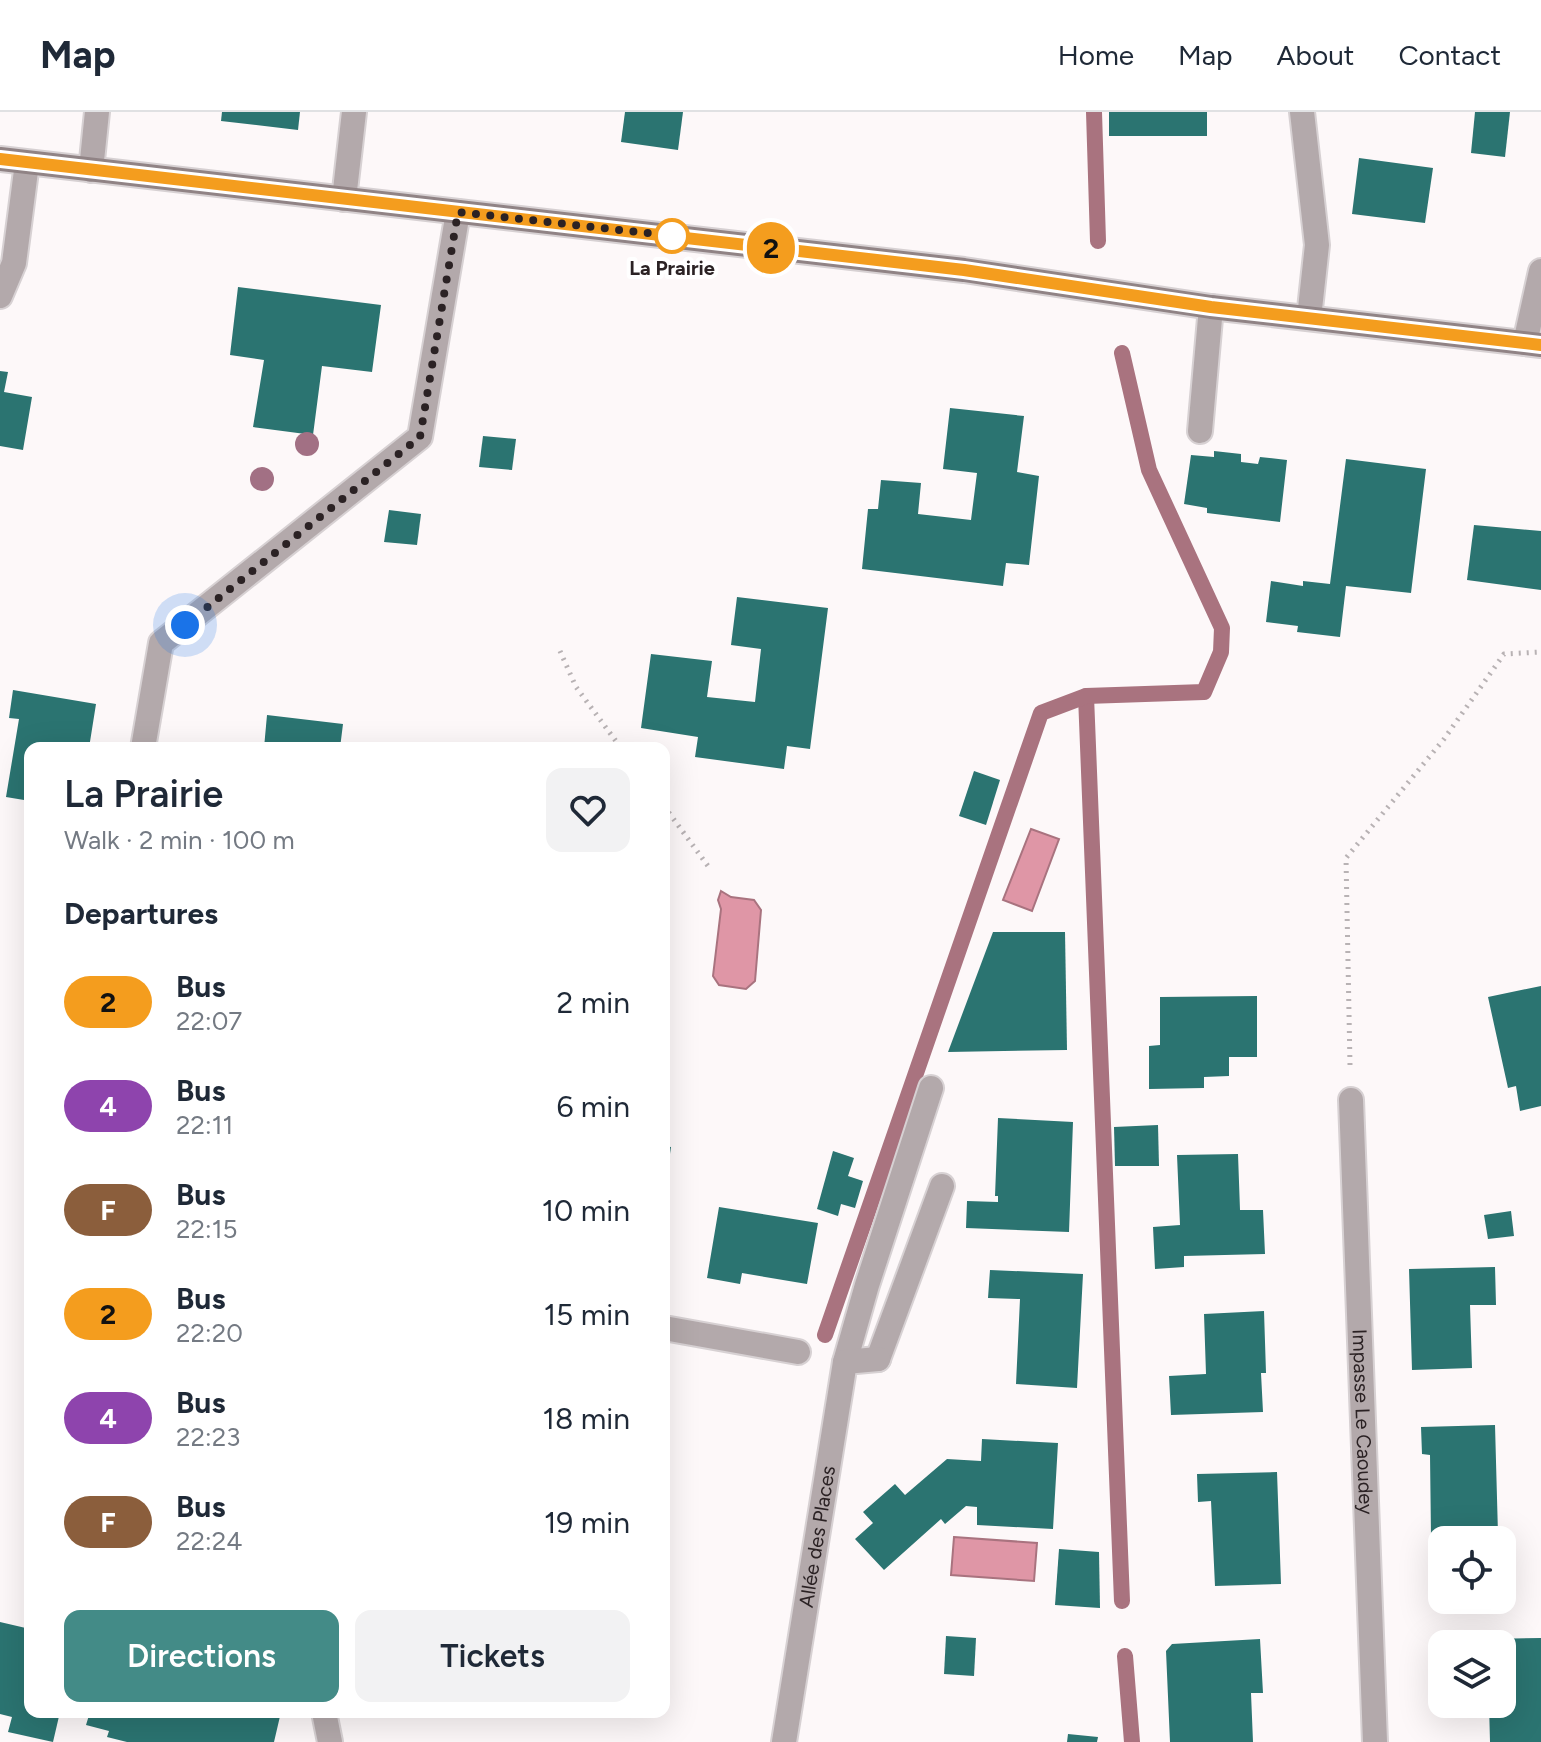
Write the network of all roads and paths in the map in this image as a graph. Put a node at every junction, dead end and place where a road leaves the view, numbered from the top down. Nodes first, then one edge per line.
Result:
1 (97, 112) edge
2 (354, 112) edge
3 (1302, 112) edge
4 (0, 159) edge
5 (27, 163) junction
6 (91, 170) junction
7 (344, 199) junction
8 (458, 212) junction
9 (1541, 271) edge
10 (0, 296) edge
11 (1211, 307) junction
12 (1309, 318) junction
13 (1533, 344) edge
14 (1200, 431) dead end
15 (560, 651) dead end
16 (1541, 652) edge
17 (144, 742) edge
18 (617, 742) edge
19 (670, 814) edge
20 (708, 866) dead end
21 (931, 1088) dead end
22 (1351, 1100) joint
23 (942, 1186) dead end
24 (670, 1329) edge
25 (798, 1352) dead end
26 (845, 1362) junction
27 (325, 1718) edge
28 (330, 1742) edge
29 (784, 1742) edge
30 (1375, 1742) edge

1 - 6 street
2 - 7 street
3 - 12 street
4 - 5 main road
5 - 6 main road
5 - 10 street
6 - 7 main road
7 - 8 main road
8 - 11 main road
8 - 17 street
9 - 13 street
11 - 12 main road
11 - 14 street
12 - 13 main road
15 - 18 path
16 - 22 path
19 - 20 path
21 - 26 street, Allée des Places
22 - 30 street, Impasse Le Caoudey
23 - 26 street
24 - 25 street
26 - 29 street, Allée des Places
27 - 28 street

